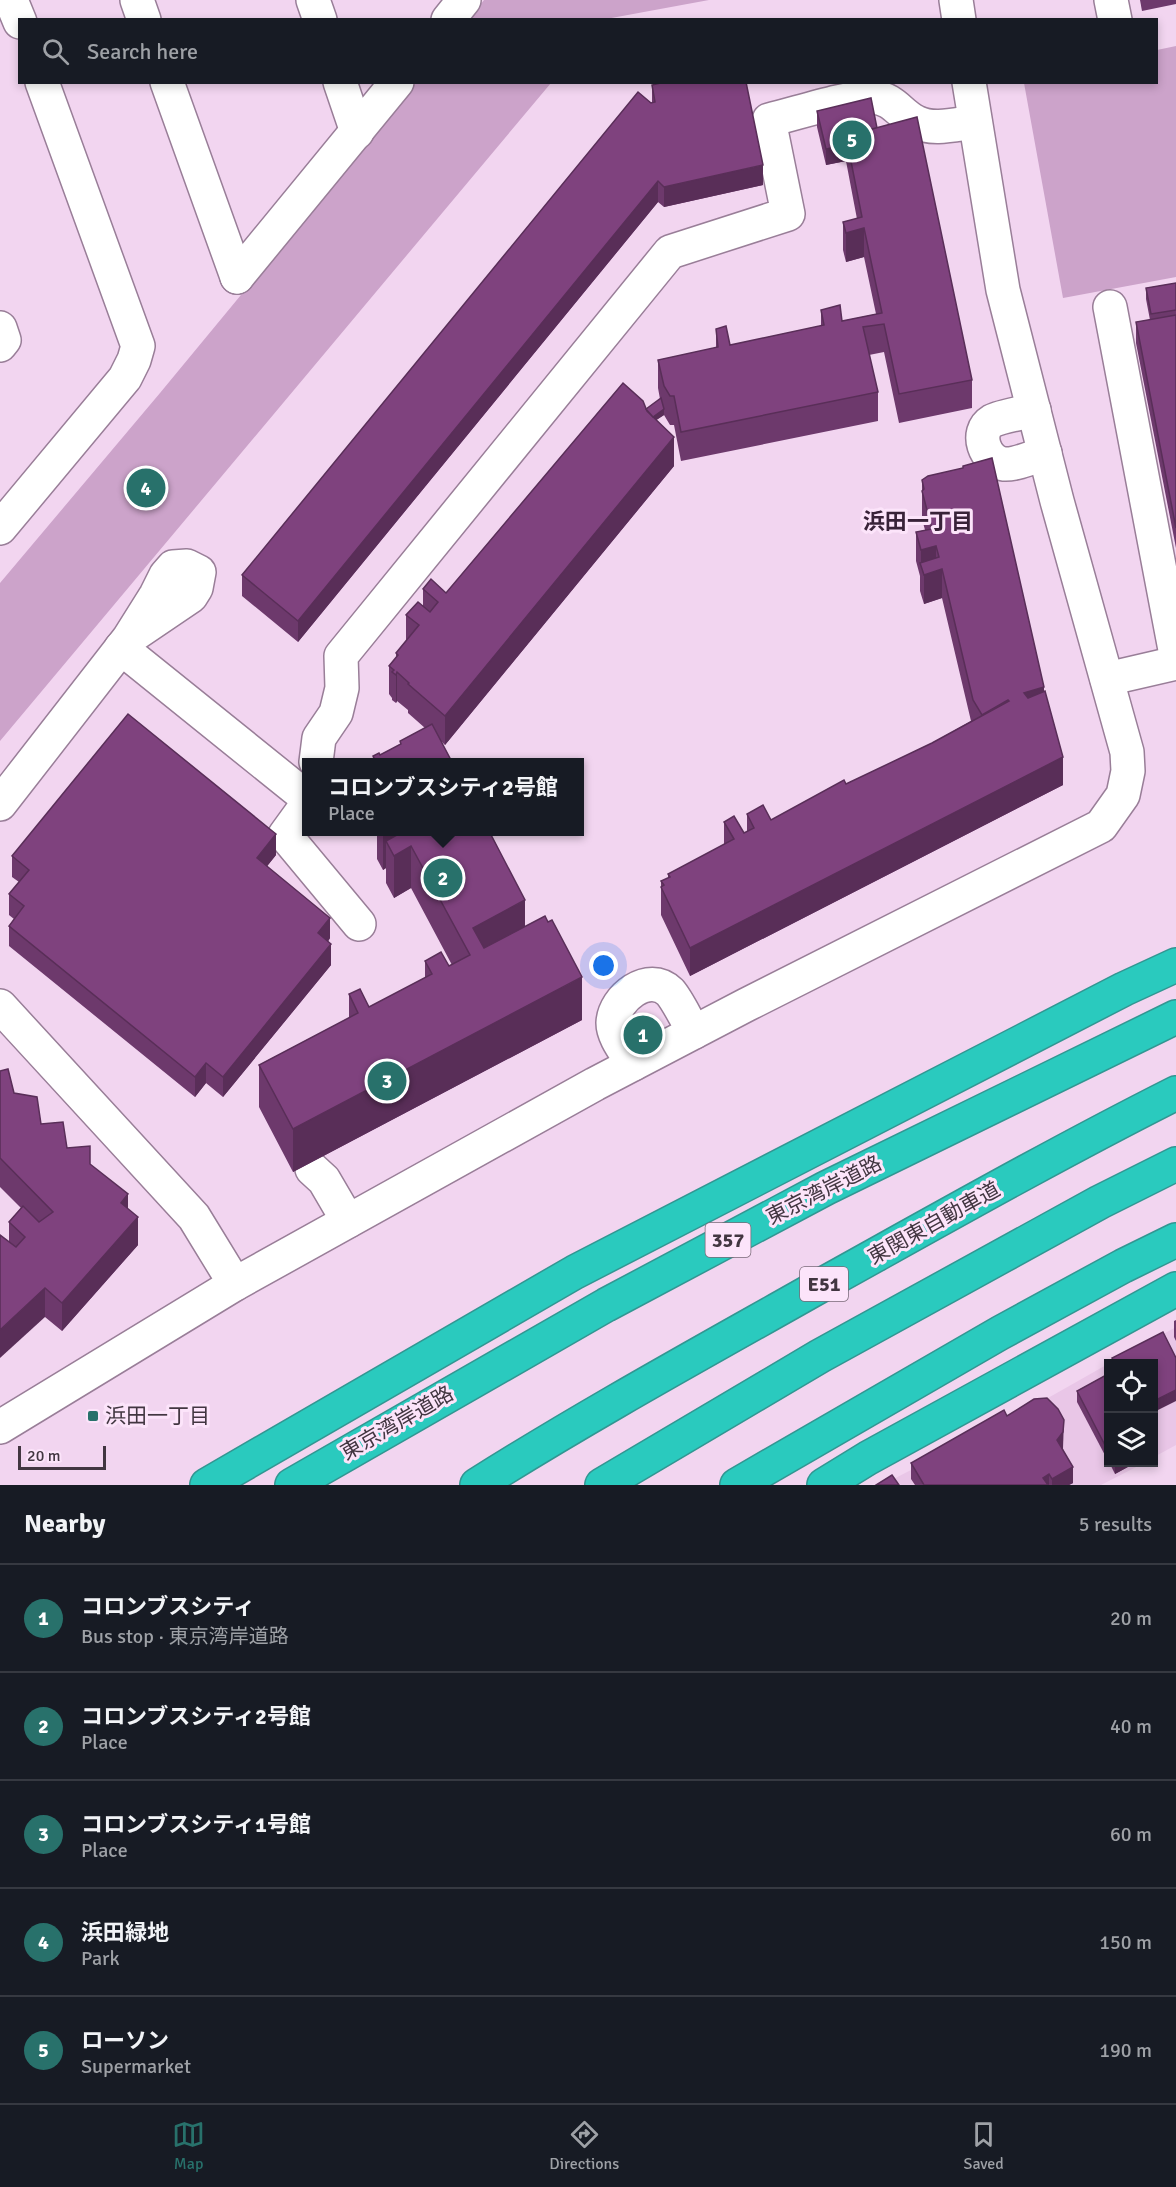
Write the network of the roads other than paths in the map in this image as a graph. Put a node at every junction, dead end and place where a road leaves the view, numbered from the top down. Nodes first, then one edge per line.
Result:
1 (11, 0) edge
2 (137, 0) edge
3 (313, 0) edge
4 (464, 0) edge
5 (956, 0) edge
6 (1111, 0) edge
7 (18, 18) edge
8 (143, 18) edge
9 (319, 18) edge
10 (450, 18) edge
11 (959, 18) edge
12 (1114, 18) edge
13 (43, 84) edge
14 (168, 84) edge
15 (341, 84) edge
16 (395, 84) edge
17 (969, 84) edge
18 (975, 122) junction
19 (357, 132) junction
20 (1110, 307) dead end
21 (0, 328) edge
22 (0, 345) edge
23 (1034, 410) junction
24 (1045, 453) junction
25 (0, 528) edge
26 (1176, 656) edge
27 (1176, 663) edge
28 (1107, 679) junction
29 (316, 758) edge
30 (302, 794) edge
31 (0, 804) edge
32 (302, 812) edge
33 (359, 924) dead end
34 (1176, 965) edge
35 (0, 1006) edge
36 (1176, 1017) edge
37 (694, 1032) junction
38 (633, 1064) junction
39 (1176, 1093) edge
40 (1176, 1164) edge
41 (312, 1169) edge
42 (348, 1221) junction
43 (1176, 1240) edge
44 (235, 1284) junction
45 (1176, 1289) edge
46 (0, 1427) edge
47 (207, 1485) edge
48 (292, 1485) edge
49 (477, 1485) edge
50 (602, 1485) edge
51 (737, 1485) edge
52 (824, 1485) edge

1 - 7 street
2 - 8 street
3 - 9 street
4 - 10 street
5 - 11 street
6 - 12 street
13 - 25 street
14 - 19 street
15 - 19 street
16 - 19 street
17 - 18 street
18 - 23 street
18 - 29 street
20 - 26 street
21 - 22 street
23 - 24 street
23 - 24 street
24 - 28 street
27 - 28 street
28 - 37 street
30 - 31 street
32 - 33 street
34 - 47 highway
35 - 44 street
36 - 48 highway, 東京湾岸道路 / 357
37 - 38 street
37 - 38 street
38 - 42 street
39 - 49 highway, 東関東自動車道 / E51
40 - 50 highway
41 - 42 street
42 - 44 street
43 - 51 highway
44 - 46 street
45 - 52 highway

